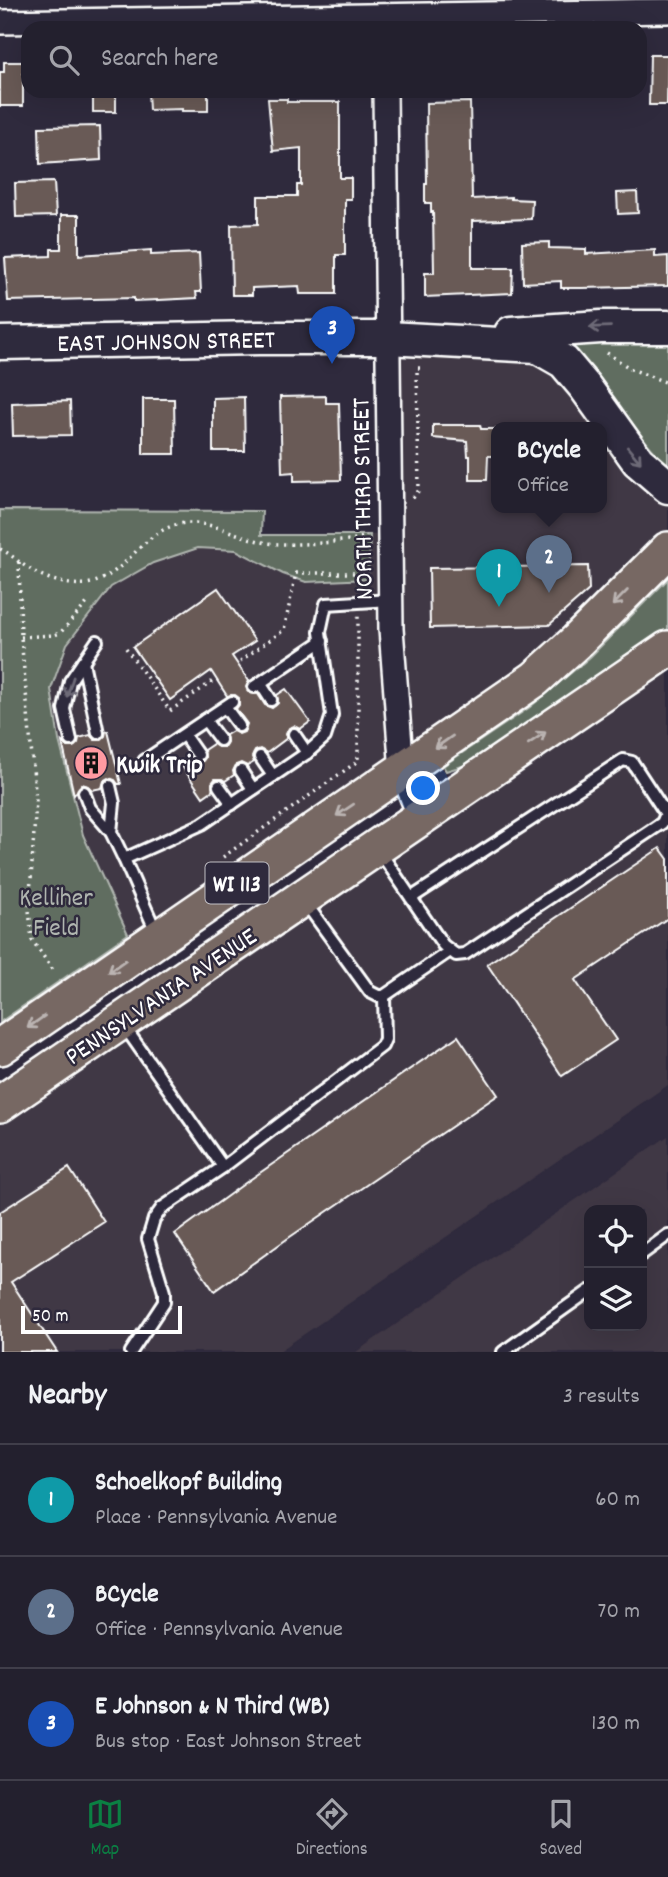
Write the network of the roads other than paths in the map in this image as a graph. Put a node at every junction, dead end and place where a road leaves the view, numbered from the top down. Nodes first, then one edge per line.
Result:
1 (668, 11) edge
2 (383, 15) edge
3 (55, 21) edge
4 (0, 22) edge
5 (21, 22) edge
6 (385, 98) edge
7 (668, 327) edge
8 (401, 339) junction
9 (0, 343) edge
10 (668, 487) edge
11 (668, 550) edge
12 (391, 600) junction
13 (97, 641) dead end
14 (322, 641) junction
15 (668, 649) edge
16 (83, 662) junction
17 (271, 700) dead end
18 (205, 720) junction
19 (239, 726) dead end
20 (98, 733) dead end
21 (294, 734) dead end
22 (184, 735) junction
23 (71, 740) dead end
24 (220, 740) dead end
25 (307, 753) junction
26 (198, 755) dead end
27 (260, 757) dead end
28 (144, 761) dead end
29 (241, 771) dead end
30 (402, 771) junction
31 (274, 776) junction
32 (110, 786) dead end
33 (219, 786) dead end
34 (253, 789) junction
35 (84, 792) dead end
36 (232, 804) junction
37 (667, 815) edge
38 (420, 818) junction
39 (111, 832) junction
40 (377, 847) junction
41 (124, 859) junction
42 (302, 898) junction
43 (411, 898) junction
44 (158, 937) junction
45 (450, 951) junction
46 (384, 996) junction
47 (121, 1021) junction
48 (0, 1047) edge
49 (0, 1104) edge
50 (223, 1167) junction
51 (668, 1235) edge
52 (647, 1250) edge
53 (584, 1295) edge
54 (131, 1352) edge
55 (503, 1352) edge

1 - 2 street
2 - 3 street
4 - 5 street
6 - 8 street, NORTH THIRD STREET
7 -> 8 street, EAST JOHNSON STREET
8 - 9 street, EAST JOHNSON STREET
8 -> 10 street, EAST JOHNSON STREET
8 - 12 street, NORTH THIRD STREET
11 -> 30 main road, PENNSYLVANIA AVENUE / WI 113
12 - 14 lane
12 - 30 street, NORTH THIRD STREET
13 - 16 lane
14 - 17 lane
14 - 25 lane
38 -> 15 main road, PENNSYLVANIA AVENUE / WI 113
16 - 20 lane
16 -> 23 lane
18 - 19 lane
18 - 22 lane
18 - 24 lane
21 - 25 lane
22 - 26 lane
22 - 28 lane
25 - 31 lane
27 - 31 lane
29 - 34 lane
30 - 38 street, NORTH THIRD STREET
30 -> 44 main road, PENNSYLVANIA AVENUE / WI 113
31 - 34 lane
32 - 39 lane
33 - 36 lane
34 - 36 lane
35 - 39 lane
36 - 41 lane
37 - 43 lane
37 - 45 lane
38 - 40 main road, PENNSYLVANIA AVENUE / WI 113
39 - 41 lane
40 - 42 main road, PENNSYLVANIA AVENUE / WI 113
40 - 43 lane
41 - 44 lane
42 - 46 lane
42 - 47 main road, PENNSYLVANIA AVENUE / WI 113
43 - 45 lane
44 -> 48 main road, PENNSYLVANIA AVENUE / WI 113
45 - 46 lane
46 - 50 lane
47 - 49 main road, PENNSYLVANIA AVENUE / WI 113
47 - 50 lane
50 - 54 lane
51 - 52 lane
53 - 55 lane

